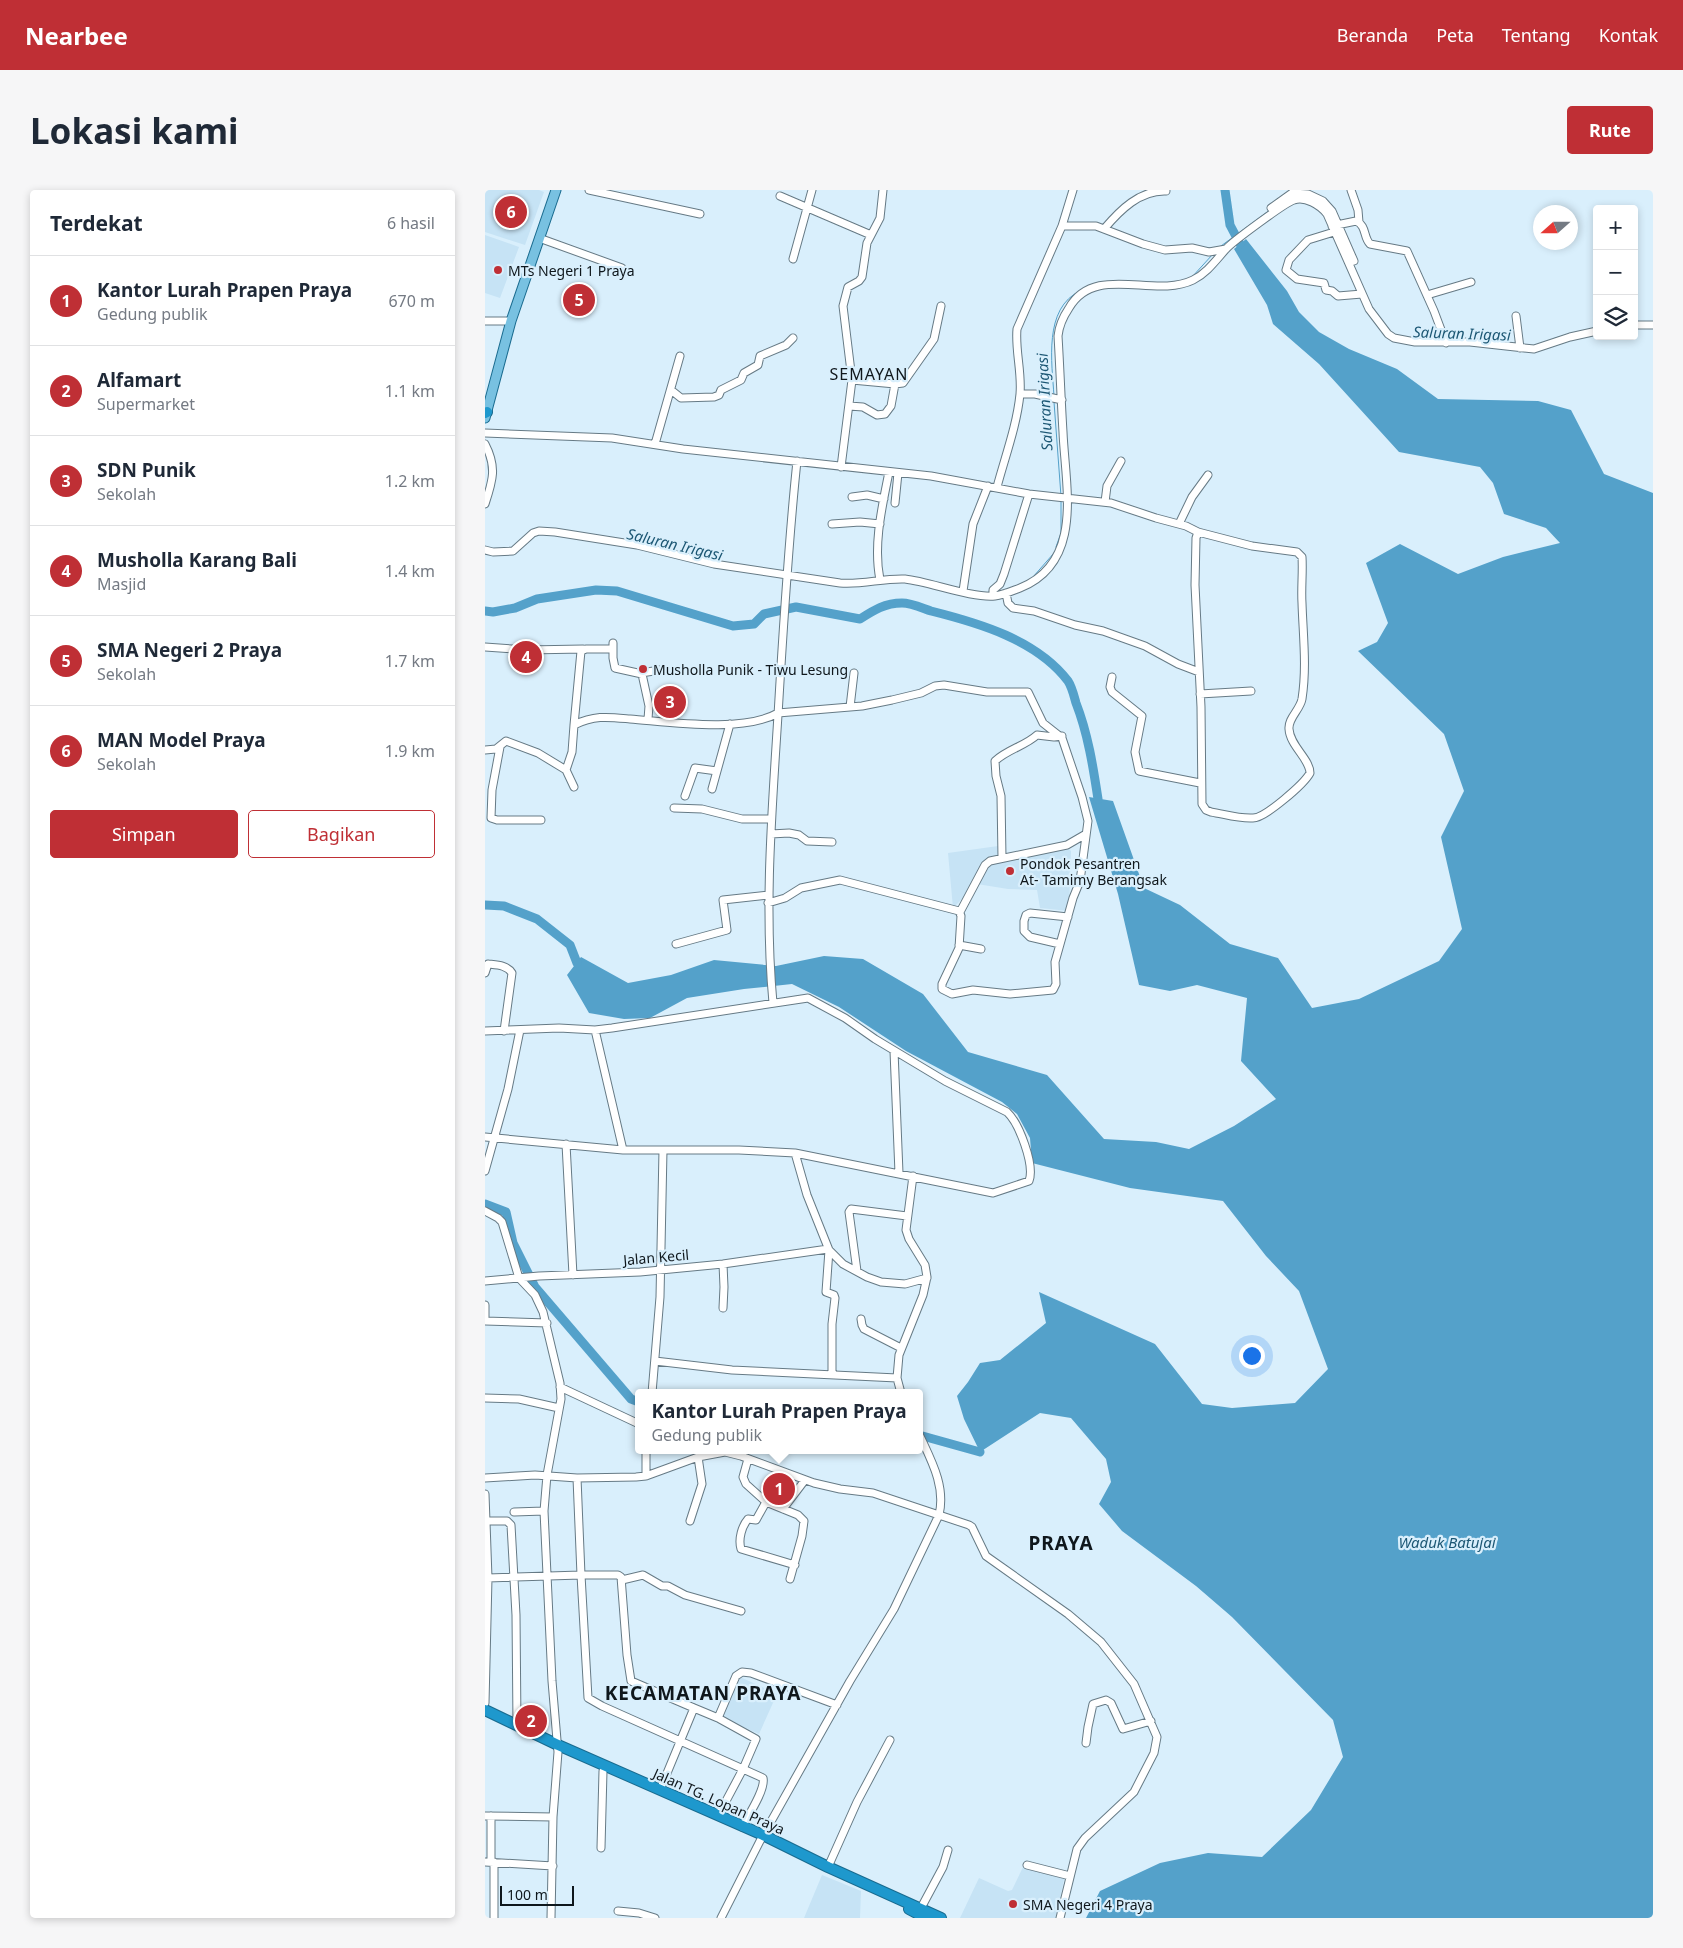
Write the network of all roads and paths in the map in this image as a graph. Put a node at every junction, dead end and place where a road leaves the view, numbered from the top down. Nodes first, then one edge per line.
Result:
1 (557, 190) edge
2 (589, 190) edge
3 (813, 190) edge
4 (883, 190) edge
5 (1072, 190) edge
6 (1351, 190) edge
7 (1166, 191) edge
8 (780, 196) dead end
9 (1281, 204) junction
10 (807, 207) junction
11 (1271, 208) dead end
12 (700, 214) dead end
13 (1359, 222) junction
14 (1062, 226) junction
15 (1335, 227) junction
16 (1104, 229) junction
17 (871, 235) junction
18 (539, 238) junction
19 (1222, 250) junction
20 (793, 259) dead end
21 (1354, 261) dead end
22 (622, 268) dead end
23 (1471, 282) dead end
24 (1362, 294) junction
25 (1427, 295) junction
26 (941, 306) dead end
27 (1516, 316) dead end
28 (485, 321) edge
29 (511, 321) junction
30 (1638, 325) edge
31 (1653, 325) edge
32 (1593, 332) edge
33 (793, 338) dead end
34 (1445, 341) junction
35 (1520, 346) junction
36 (680, 356) dead end
37 (852, 380) junction
38 (895, 384) junction
39 (671, 390) junction
40 (1020, 394) junction
41 (1061, 400) junction
42 (849, 406) junction
43 (486, 414) edge
44 (485, 433) edge
45 (485, 444) edge
46 (655, 444) junction
47 (797, 461) junction
48 (1121, 461) dead end
49 (841, 467) junction
50 (889, 472) junction
51 (898, 473) junction
52 (1208, 475) dead end
53 (988, 486) junction
54 (997, 487) junction
55 (1029, 494) junction
56 (852, 497) dead end
57 (1065, 498) junction
58 (884, 499) junction
59 (1105, 502) junction
60 (485, 504) edge
61 (895, 504) dead end
62 (832, 524) dead end
63 (880, 524) junction
64 (1179, 524) junction
65 (1198, 532) junction
66 (485, 550) edge
67 (787, 573) junction
68 (879, 579) junction
69 (963, 589) junction
70 (1006, 593) junction
71 (993, 594) junction
72 (485, 647) edge
73 (583, 649) junction
74 (660, 670) dead end
75 (1199, 672) junction
76 (641, 673) junction
77 (854, 673) dead end
78 (1112, 677) dead end
79 (1251, 691) dead end
80 (1200, 694) junction
81 (850, 707) junction
82 (778, 713) junction
83 (648, 719) junction
84 (730, 724) junction
85 (574, 725) junction
86 (1062, 736) junction
87 (499, 747) junction
88 (485, 750) edge
89 (566, 770) junction
90 (717, 771) junction
91 (1200, 783) junction
92 (574, 787) dead end
93 (712, 789) dead end
94 (685, 796) dead end
95 (674, 808) dead end
96 (771, 819) junction
97 (541, 820) dead end
98 (771, 834) junction
99 (1086, 834) junction
100 (832, 842) dead end
101 (1002, 858) junction
102 (768, 899) junction
103 (960, 912) junction
104 (1069, 917) junction
105 (676, 944) dead end
106 (1060, 944) junction
107 (959, 945) junction
108 (981, 949) dead end
109 (485, 973) edge
110 (773, 1003) junction
111 (520, 1030) junction
112 (595, 1030) junction
113 (485, 1031) edge
114 (504, 1031) junction
115 (894, 1051) junction
116 (485, 1137) edge
117 (495, 1138) junction
118 (566, 1144) junction
119 (623, 1150) junction
120 (663, 1150) junction
121 (795, 1153) junction
122 (485, 1171) edge
123 (899, 1173) junction
124 (913, 1176) junction
125 (485, 1211) edge
126 (907, 1216) junction
127 (828, 1250) junction
128 (723, 1264) junction
129 (661, 1269) junction
130 (857, 1271) junction
131 (573, 1274) junction
132 (522, 1278) junction
133 (927, 1278) junction
134 (485, 1281) edge
135 (485, 1305) edge
136 (723, 1308) dead end
137 (485, 1319) edge
138 (861, 1319) dead end
139 (547, 1323) junction
140 (901, 1348) junction
141 (655, 1361) junction
142 (832, 1374) junction
143 (897, 1378) junction
144 (561, 1387) junction
145 (652, 1389) edge
146 (900, 1389) edge
147 (485, 1398) edge
148 (559, 1408) junction
149 (635, 1422) edge
150 (923, 1443) edge
151 (646, 1454) edge
152 (714, 1454) edge
153 (732, 1454) edge
154 (698, 1457) junction
155 (748, 1459) junction
156 (547, 1475) junction
157 (646, 1476) junction
158 (485, 1478) edge
159 (577, 1478) junction
160 (805, 1480) junction
161 (485, 1494) edge
162 (766, 1502) junction
163 (783, 1508) junction
164 (544, 1511) junction
165 (514, 1512) dead end
166 (939, 1515) junction
167 (486, 1521) edge
168 (690, 1521) dead end
169 (795, 1565) junction
170 (548, 1575) junction
171 (581, 1575) junction
172 (515, 1577) junction
173 (488, 1578) junction
174 (790, 1579) dead end
175 (622, 1580) junction
176 (741, 1611) dead end
177 (485, 1703) edge
178 (837, 1705) junction
179 (694, 1708) junction
180 (485, 1710) edge
181 (485, 1717) edge
182 (718, 1718) junction
183 (1151, 1721) junction
184 (517, 1724) junction
185 (889, 1740) dead end
186 (681, 1741) junction
187 (1086, 1743) dead end
188 (558, 1748) junction
189 (743, 1769) junction
190 (603, 1770) junction
191 (660, 1790) junction
192 (488, 1816) edge
193 (718, 1816) junction
194 (553, 1818) junction
195 (742, 1827) junction
196 (762, 1838) junction
197 (601, 1848) dead end
198 (948, 1850) dead end
199 (490, 1862) edge
200 (1027, 1865) dead end
201 (553, 1866) junction
202 (828, 1867) junction
203 (1070, 1876) junction
204 (921, 1908) junction
205 (618, 1911) dead end
206 (494, 1918) edge
207 (551, 1918) edge
208 (655, 1918) edge
209 (721, 1918) edge
210 (926, 1918) edge
211 (941, 1918) edge
212 (1059, 1918) edge

1 - 18 main road
2 - 12 street
3 - 10 street
4 - 17 street
5 - 14 street
6 - 13 street
7 - 16 street
8 - 10 street
9 - 11 street
9 - 15 street
9 - 19 street
10 - 17 street
10 - 20 street
13 - 15 street
13 - 25 street
14 - 16 street
14 - 40 street
15 - 21 street
15 - 24 street
15 - 24 street
16 - 19 street
17 - 37 street
18 - 22 street
18 - 29 main road
19 - 41 street
23 - 25 street
24 - 34 street
25 - 34 street
26 - 38 street
27 - 35 street
28 - 29 street
29 - 43 main road
30 - 31 street
32 - 35 street
33 - 39 street
34 - 35 street
36 - 39 street
37 - 38 street
37 - 42 street
38 - 42 street
39 - 46 street
40 - 41 street
40 - 54 street
41 - 57 street
42 - 49 street
44 - 46 street
45 - 60 street
46 - 47 street
47 - 49 street
47 - 67 street
48 - 59 street
49 - 50 street
50 - 51 street
50 - 58 street
51 - 53 street
51 - 61 street
52 - 64 street
53 - 54 street
53 - 69 street
54 - 55 street
55 - 57 street
55 - 71 street
56 - 58 street
57 - 59 street
57 - 70 street
58 - 63 street
59 - 64 street
62 - 63 street
63 - 68 street
64 - 65 street
65 - 75 street
65 - 91 street
66 - 67 street
67 - 68 street
67 - 82 street
68 - 69 street
69 - 71 street
70 - 71 street
70 - 75 street
72 - 73 street
73 - 76 street
73 - 85 street
74 - 76 street
75 - 80 street
76 - 83 street
77 - 81 street
78 - 91 street
79 - 80 street
80 - 91 street
81 - 82 street
81 - 86 street
82 - 84 street
82 - 96 street
83 - 84 street
83 - 85 street
84 - 90 street
85 - 89 street
86 - 99 street
86 - 101 street
87 - 88 street
87 - 89 street
87 - 97 street
89 - 92 street
90 - 93 street
90 - 94 street
95 - 96 street
96 - 98 street
98 - 100 street
98 - 102 street
99 - 101 street
99 - 104 street
101 - 103 street
102 - 103 street
102 - 105 street
102 - 110 street
103 - 107 street
104 - 106 street
104 - 106 street
106 - 107 street
107 - 108 street
109 - 114 street
110 - 112 street
110 - 115 street
111 - 112 street
111 - 114 street
111 - 117 street
112 - 119 street
113 - 114 street
115 - 123 street
115 - 124 street
116 - 117 street
117 - 118 street
117 - 122 street
118 - 119 street
118 - 131 street
119 - 120 street
120 - 121 street
120 - 129 street
121 - 123 street
121 - 127 street
123 - 124 street
124 - 126 street
125 - 132 street
126 - 130 street
126 - 133 street
127 - 128 street, Jalan Kecil
127 - 130 street
127 - 142 street
128 - 129 street, Jalan Kecil
128 - 136 street
129 - 131 street, Jalan Kecil
129 - 141 street
130 - 133 street
131 - 132 street, Jalan Kecil
132 - 134 street, Jalan Kecil
132 - 139 street
133 - 140 street
135 - 137 street
137 - 139 street
138 - 140 street
139 - 144 street
140 - 143 street
141 - 142 street
141 - 145 street
142 - 143 street
143 - 146 street
144 - 148 street
144 - 149 street
147 - 148 street
148 - 156 street
150 - 166 street
151 - 157 street
152 - 154 street
153 - 155 street
154 - 157 street
154 - 168 street
155 - 160 street
155 - 162 street
156 - 158 street
156 - 159 street
156 - 164 street
157 - 159 street
159 - 171 street
160 - 163 street
160 - 166 street
161 - 167 street
162 - 163 street
162 - 169 street
163 - 169 street
164 - 165 street
164 - 170 street
166 - 178 street
166 - 183 street
167 - 172 street
167 - 173 street
169 - 174 street
170 - 171 street
170 - 172 street
170 - 188 street
171 - 175 street
171 - 186 street
172 - 173 street
172 - 184 street
173 - 177 street
175 - 176 street
175 - 179 street
178 - 182 street
178 - 196 street
179 - 182 street
179 - 186 street
180 - 184 highway, Jalan TG. Lopan Praya
181 - 188 highway, Jalan TG. Lopan Praya
182 - 189 street
183 - 187 street
183 - 203 street
184 - 188 highway, Jalan TG. Lopan Praya
185 - 202 street
186 - 189 street
186 - 191 street
188 - 190 highway, Jalan TG. Lopan Praya
188 - 191 highway, Jalan TG. Lopan Praya
188 - 194 street
189 - 193 street
189 - 195 street
190 - 196 highway, Jalan TG. Lopan Praya
190 - 197 street
191 - 193 highway, Jalan TG. Lopan Praya
192 - 194 street
192 - 199 street
193 - 195 highway, Jalan TG. Lopan Praya
194 - 201 street
195 - 196 highway, Jalan TG. Lopan Praya
196 - 202 highway, Jalan TG. Lopan Praya
196 - 209 street
196 - 210 highway, Jalan TG. Lopan Praya
198 - 204 street
199 - 201 street
199 - 206 street
200 - 203 street
201 - 207 street
202 - 204 highway, Jalan TG. Lopan Praya
203 - 212 street
204 - 211 highway, Jalan TG. Lopan Praya
205 - 208 street

